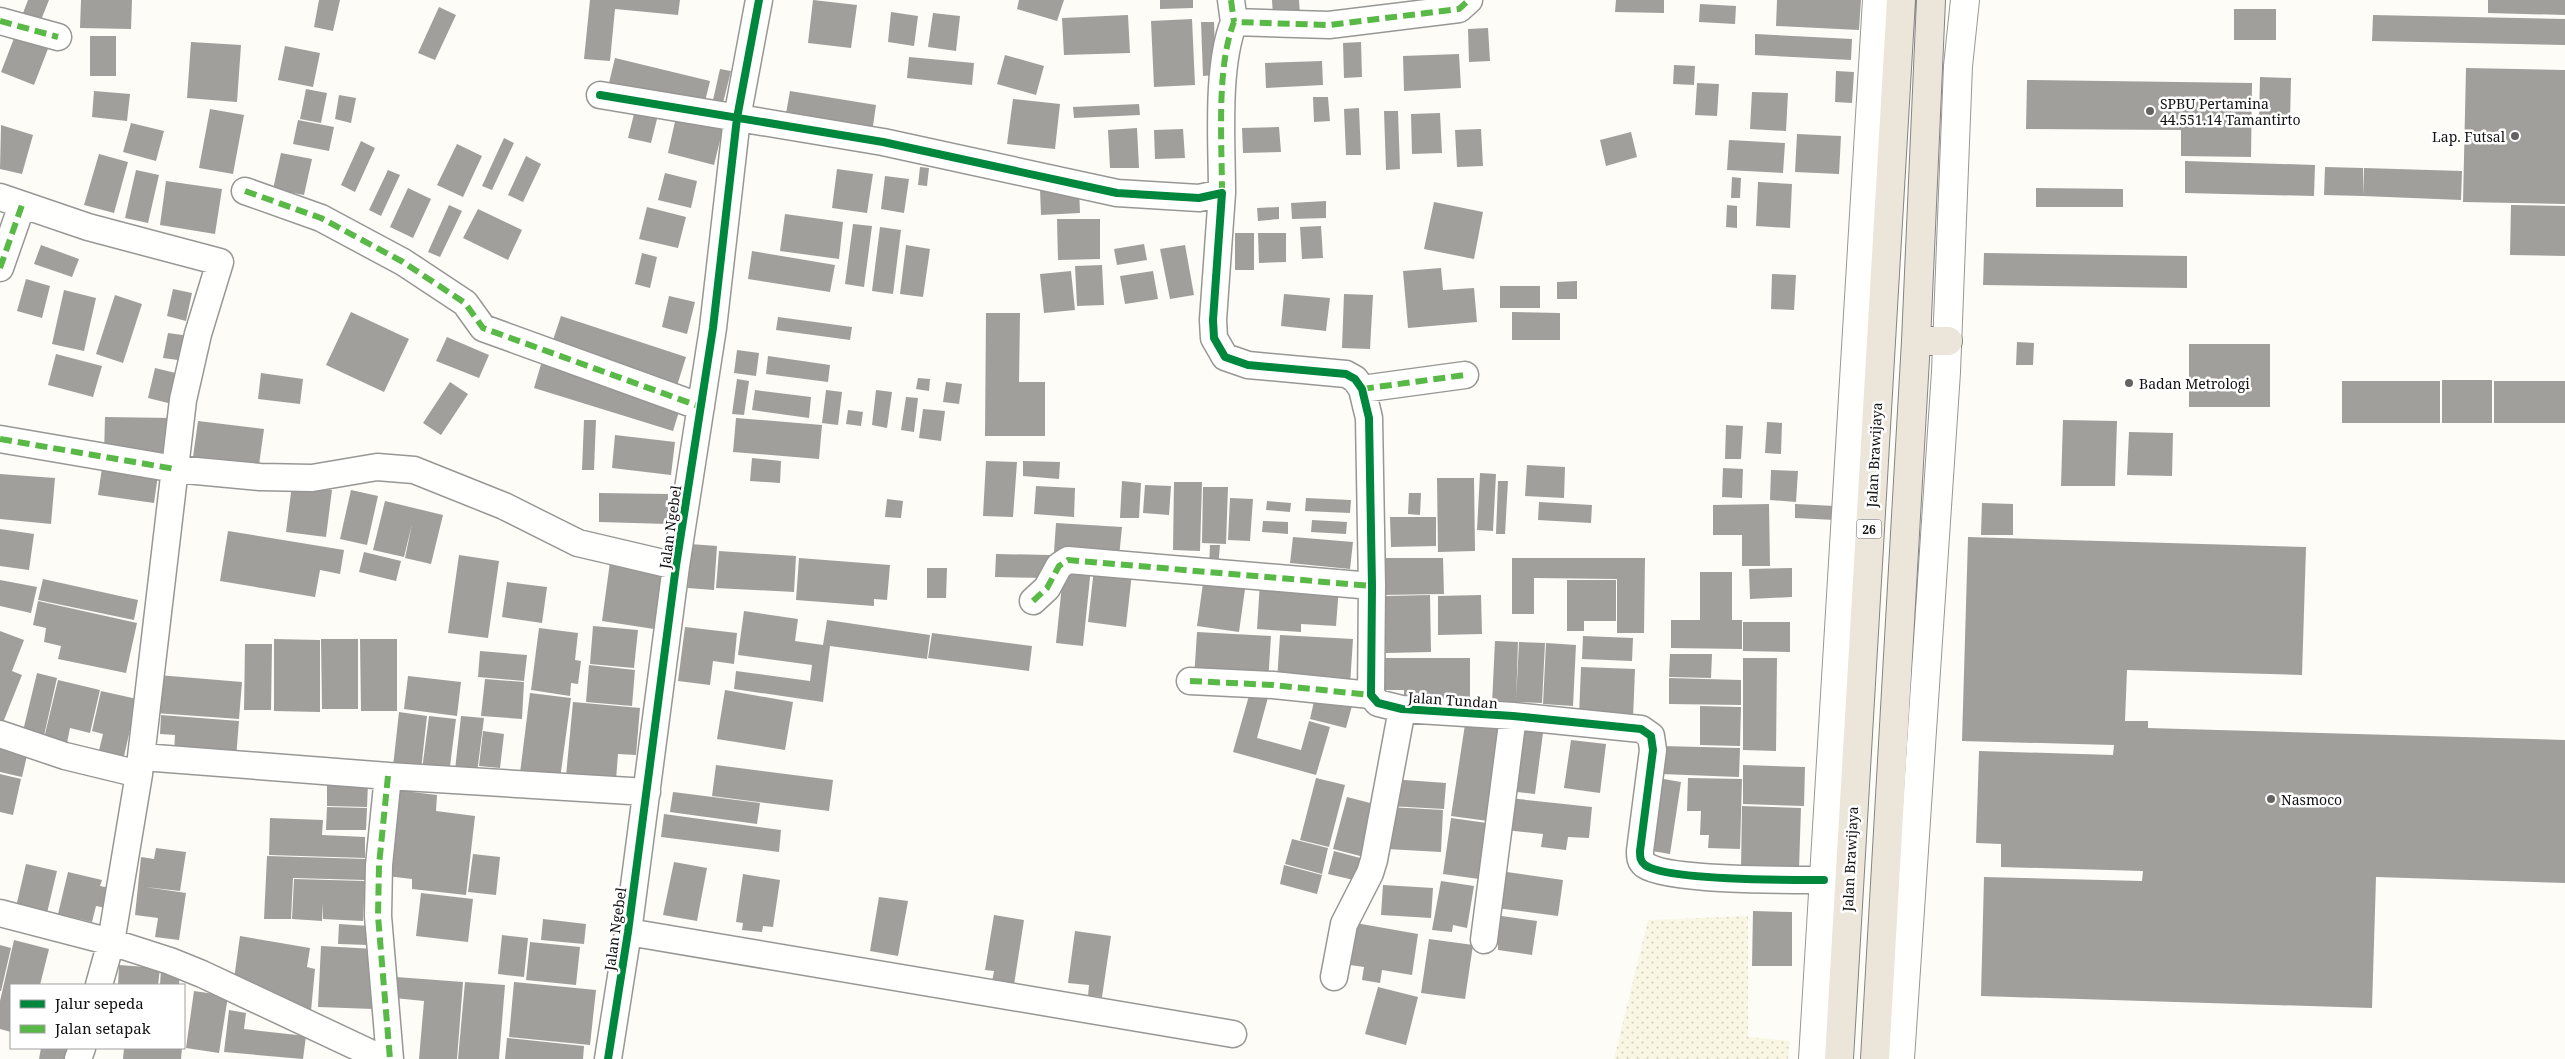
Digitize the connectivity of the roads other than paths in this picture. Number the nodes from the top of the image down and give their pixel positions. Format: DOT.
graph roads {
  1 [pos="759,0"];
  2 [pos="1469,0"];
  3 [pos="1877,0"];
  4 [pos="1900,0"];
  5 [pos="1931,0"];
  6 [pos="1964,0"];
  7 [pos="1232,11"];
  8 [pos="0,21"];
  9 [pos="58,37"];
  10 [pos="600,95"];
  11 [pos="738,118"];
  12 [pos="245,191"];
  13 [pos="1222,193"];
  14 [pos="11,201"];
  15 [pos="0,268"];
  16 [pos="1916,341"];
  17 [pos="1948,341"];
  18 [pos="1465,375"];
  19 [pos="1362,389"];
  20 [pos="701,407"];
  21 [pos="0,439"];
  22 [pos="175,469"];
  23 [pos="676,566"];
  24 [pos="1372,586"];
  25 [pos="1033,602"];
  26 [pos="1190,681"];
  27 [pos="1371,695"];
  28 [pos="1402,709"];
  29 [pos="1513,716"];
  30 [pos="0,734"];
  31 [pos="140,765"];
  32 [pos="388,776"];
  33 [pos="647,792"];
  34 [pos="1824,880"];
  35 [pos="0,913"];
  36 [pos="628,932"];
  37 [pos="1484,940"];
  38 [pos="111,942"];
  39 [pos="1334,978"];
  40 [pos="99,984"];
  41 [pos="1233,1034"];
  42 [pos="383,1059"];
  43 [pos="390,1059"];
  44 [pos="608,1059"];
  45 [pos="1813,1059"];
  46 [pos="1839,1059"];
  47 [pos="1875,1059"];
  48 [pos="1900,1059"];
  1 -- 11 [label="street, Jalan Ngebel"];
  2 -- 7 [label="street"];
  3 -- 34 [label="street"];
  4 -- 46 [label="highway, Jalan Brawijaya / 26"];
  5 -- 16 [label="highway"];
  6 -- 17 [label="street"];
  7 -- 13 [label="street"];
  8 -- 9 [label="street"];
  10 -- 11 [label="street"];
  11 -- 13 [label="street"];
  11 -- 20 [label="street, Jalan Ngebel"];
  12 -- 20 [label="street"];
  13 -- 19 [label="street"];
  14 -- 15 [label="street"];
  14 -- 22 [label="street"];
  16 -- 17 [label="highway"];
  16 -- 47 [label="highway"];
  17 -- 48 [label="street"];
  18 -- 19 [label="street"];
  19 -- 24 [label="street"];
  20 -- 23 [label="street, Jalan Ngebel"];
  21 -- 22 [label="street"];
  22 -- 23 [label="street"];
  22 -- 31 [label="street"];
  23 -- 33 [label="street, Jalan Ngebel"];
  24 -- 25 [label="street"];
  24 -- 27 [label="street"];
  26 -- 27 [label="street"];
  27 -- 28 [label="street, Jalan Tundan"];
  28 -- 29 [label="street, Jalan Tundan"];
  28 -- 39 [label="street"];
  29 -- 34 [label="street, Jalan Tundan"];
  29 -- 37 [label="street"];
  30 -- 31 [label="street"];
  31 -- 32 [label="street"];
  31 -- 38 [label="street"];
  32 -- 33 [label="street"];
  32 -- 43 [label="street"];
  33 -- 36 [label="street, Jalan Ngebel"];
  34 -- 45 [label="street"];
  35 -- 38 [label="street"];
  36 -- 41 [label="street"];
  36 -- 44 [label="street, Jalan Ngebel"];
  38 -- 40 [label="street"];
  38 -- 42 [label="street"];
}
